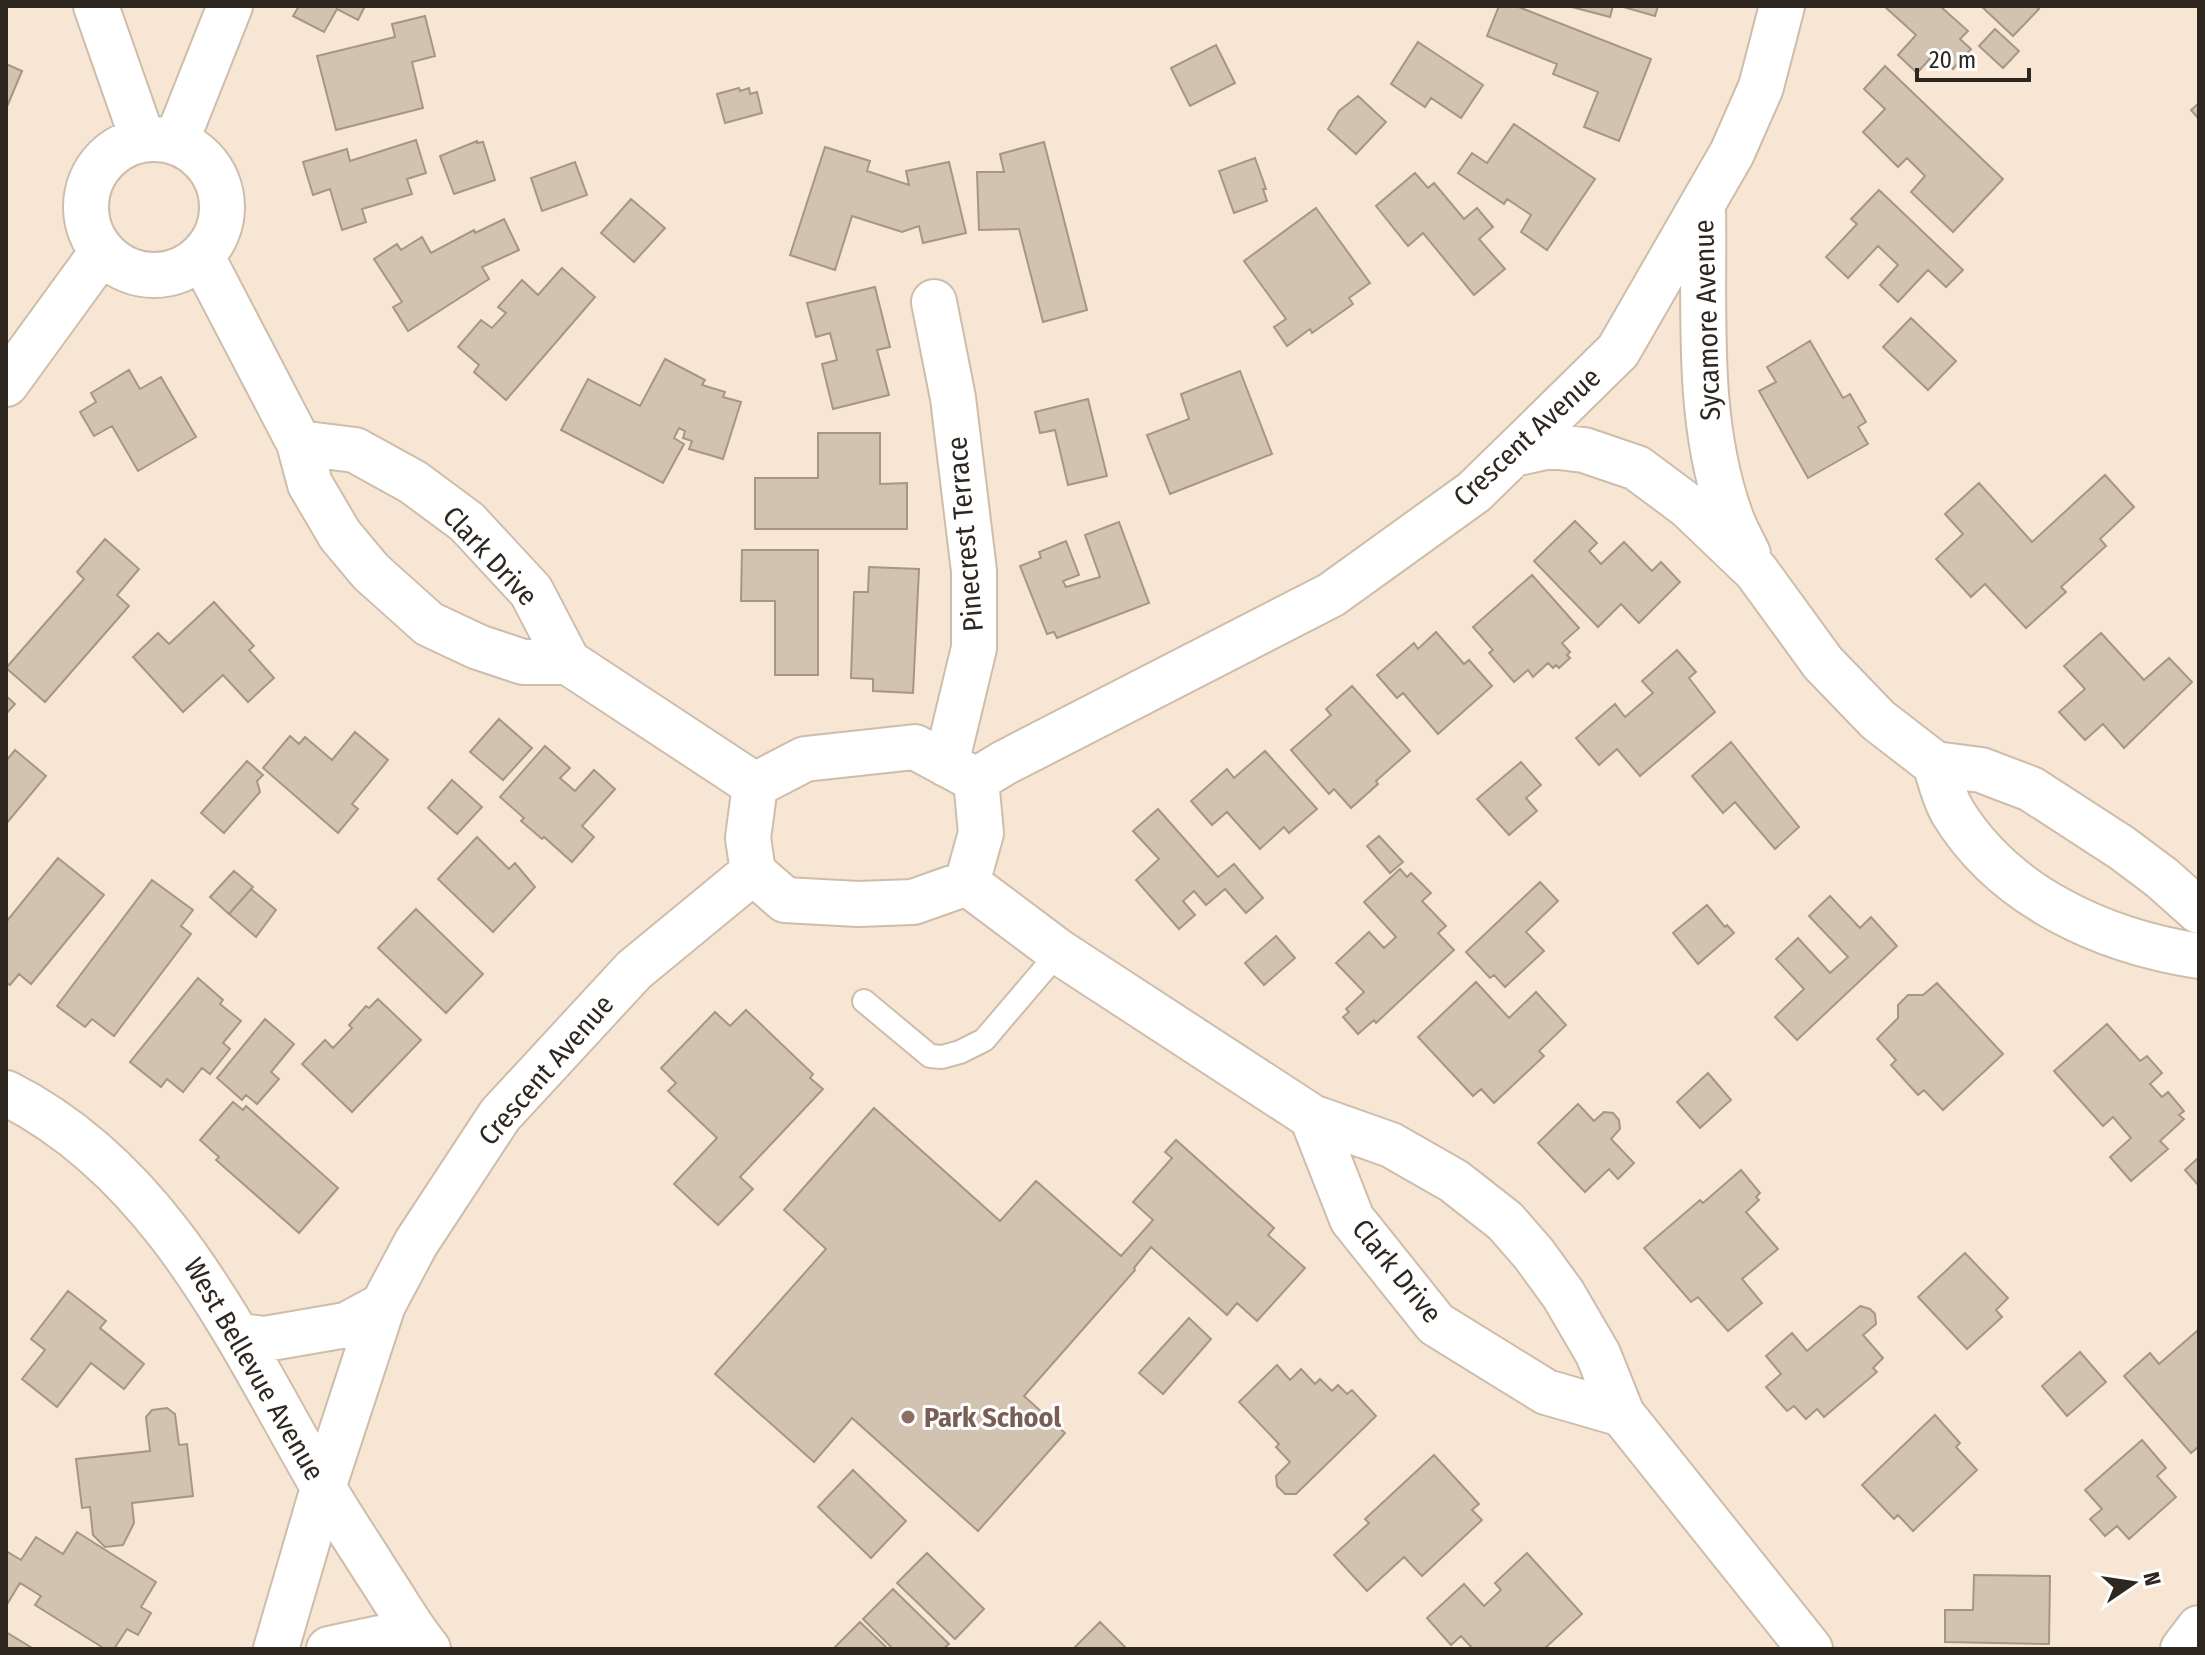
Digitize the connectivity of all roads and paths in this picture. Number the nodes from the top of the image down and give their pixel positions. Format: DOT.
graph roads {
  1 [pos="96,6"];
  2 [pos="230,6"];
  3 [pos="1782,6"];
  4 [pos="160,141"];
  5 [pos="1703,204"];
  6 [pos="102,252"];
  7 [pos="202,257"];
  8 [pos="934,302"];
  9 [pos="6,384"];
  10 [pos="299,443"];
  11 [pos="1513,454"];
  12 [pos="1756,571"];
  13 [pos="568,662"];
  14 [pos="1935,764"];
  15 [pos="961,772"];
  16 [pos="755,785"];
  17 [pos="753,872"];
  18 [pos="967,883"];
  19 [pos="2199,911"];
  20 [pos="1059,952"];
  21 [pos="2199,956"];
  22 [pos="864,1001"];
  23 [pos="6,1093"];
  24 [pos="1312,1117"];
  25 [pos="383,1305"];
  26 [pos="239,1336"];
  27 [pos="1622,1414"];
  28 [pos="323,1488"];
  29 [pos="2199,1628"];
  30 [pos="424,1645"];
  31 [pos="276,1649"];
  32 [pos="329,1649"];
  33 [pos="1810,1649"];
  34 [pos="2183,1649"];
  1 -- 4 [label="street"];
  2 -- 4 [label="street"];
  3 -- 5 [label="street, Crescent Avenue"];
  4 -- 6 [label="street"];
  4 -- 7 [label="street"];
  5 -- 11 [label="street, Crescent Avenue"];
  5 -- 12 [label="street, Sycamore Avenue"];
  6 -- 7 [label="street"];
  6 -- 9 [label="street"];
  7 -- 10 [label="street"];
  8 -- 15 [label="street, Pinecrest Terrace"];
  10 -- 13 [label="street, Clark Drive"];
  10 -- 13 [label="street"];
  11 -- 12 [label="street, Sycamore Avenue"];
  11 -- 15 [label="street, Crescent Avenue"];
  12 -- 14 [label="street, Sycamore Avenue"];
  13 -- 16 [label="street, Clark Drive"];
  14 -- 19 [label="street"];
  14 -- 21 [label="street"];
  15 -- 16 [label="street"];
  15 -- 18 [label="street"];
  16 -- 17 [label="street"];
  17 -- 18 [label="street"];
  17 -- 25 [label="street, Crescent Avenue"];
  18 -- 20 [label="street"];
  20 -- 22 [label="lane"];
  20 -- 24 [label="street"];
  23 -- 26 [label="street, West Bellevue Avenue"];
  24 -- 27 [label="street"];
  24 -- 27 [label="street, Clark Drive"];
  25 -- 26 [label="street"];
  25 -- 28 [label="street, Crescent Avenue"];
  26 -- 28 [label="street, West Bellevue Avenue"];
  27 -- 33 [label="street"];
  28 -- 30 [label="street, West Bellevue Avenue"];
  28 -- 31 [label="street, Crescent Avenue"];
  29 -- 34 [label="street"];
  30 -- 32 [label="street"];
}
